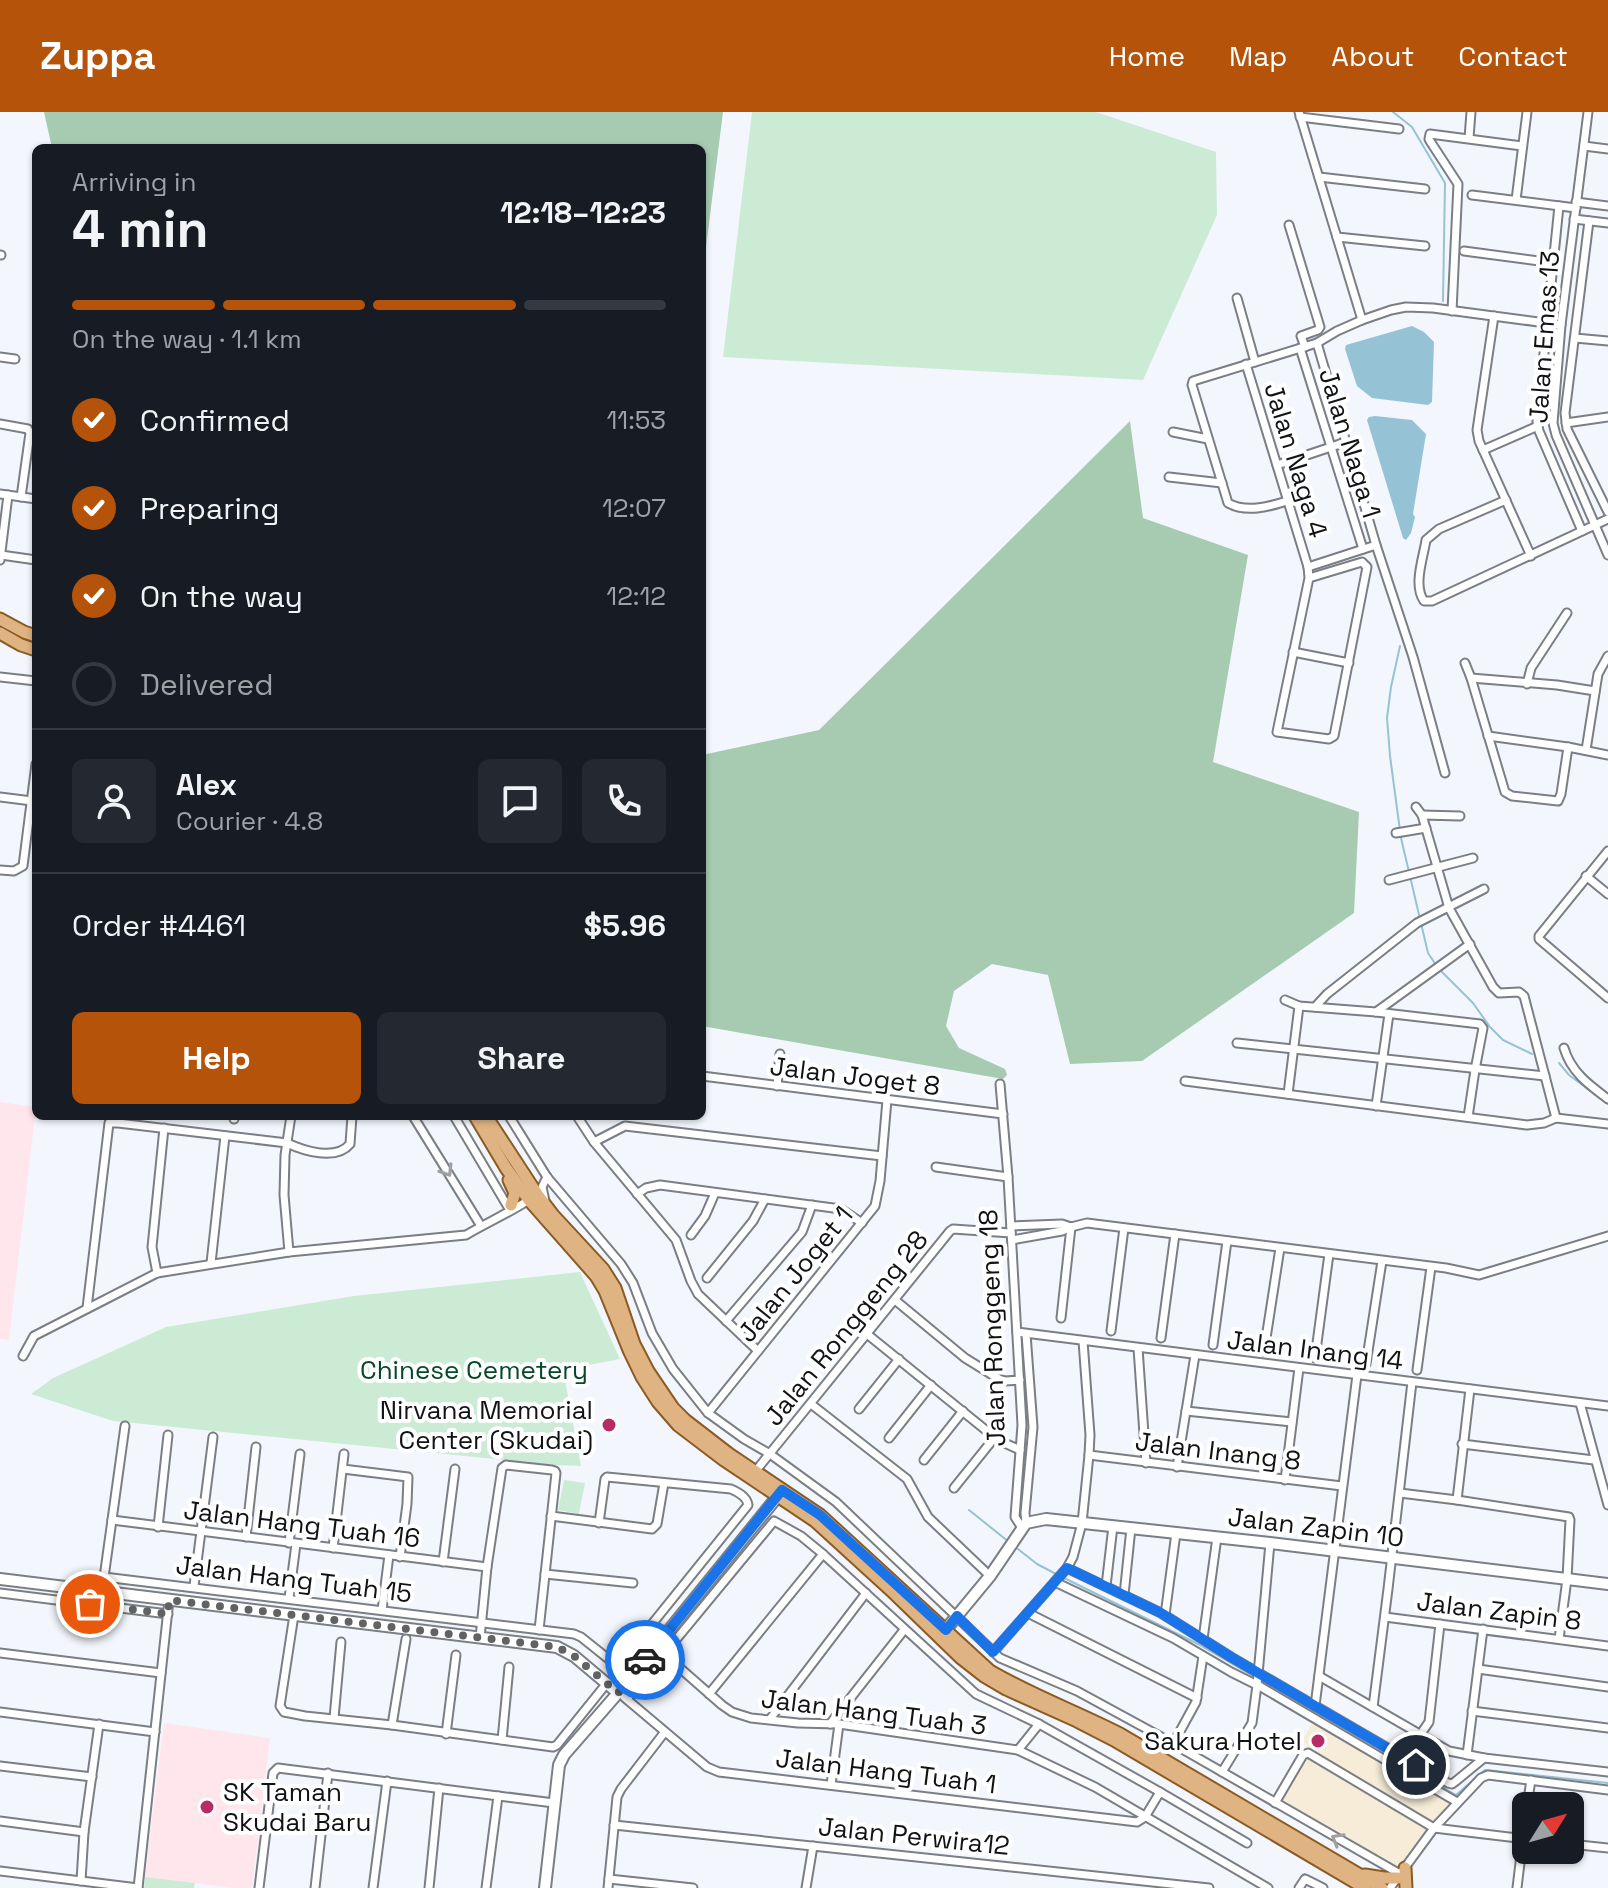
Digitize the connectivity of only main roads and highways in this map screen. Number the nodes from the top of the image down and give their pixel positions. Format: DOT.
graph roads {
  1 [pos="0,619"];
  2 [pos="0,633"];
  3 [pos="32,635"];
  4 [pos="32,649"];
  5 [pos="477,1120"];
  6 [pos="488,1120"];
  7 [pos="494,1148"];
  8 [pos="531,1195"];
  9 [pos="551,1220"];
  10 [pos="1398,1877"];
  11 [pos="1359,1883"];
  12 [pos="1382,1888"];
  13 [pos="1406,1888"];
  1 -- 3 [label="main road"];
  2 -- 4 [label="main road"];
  5 -- 7 [label="main road"];
  6 -- 8 [label="main road"];
  7 -- 8 [label="main road"];
  7 -- 9 [label="main road"];
  8 -- 9 [label="main road"];
  9 -- 11 [label="main road"];
  10 -- 11 [label="main road"];
  10 -- 13 [label="main road"];
  11 -- 12 [label="main road"];
}
